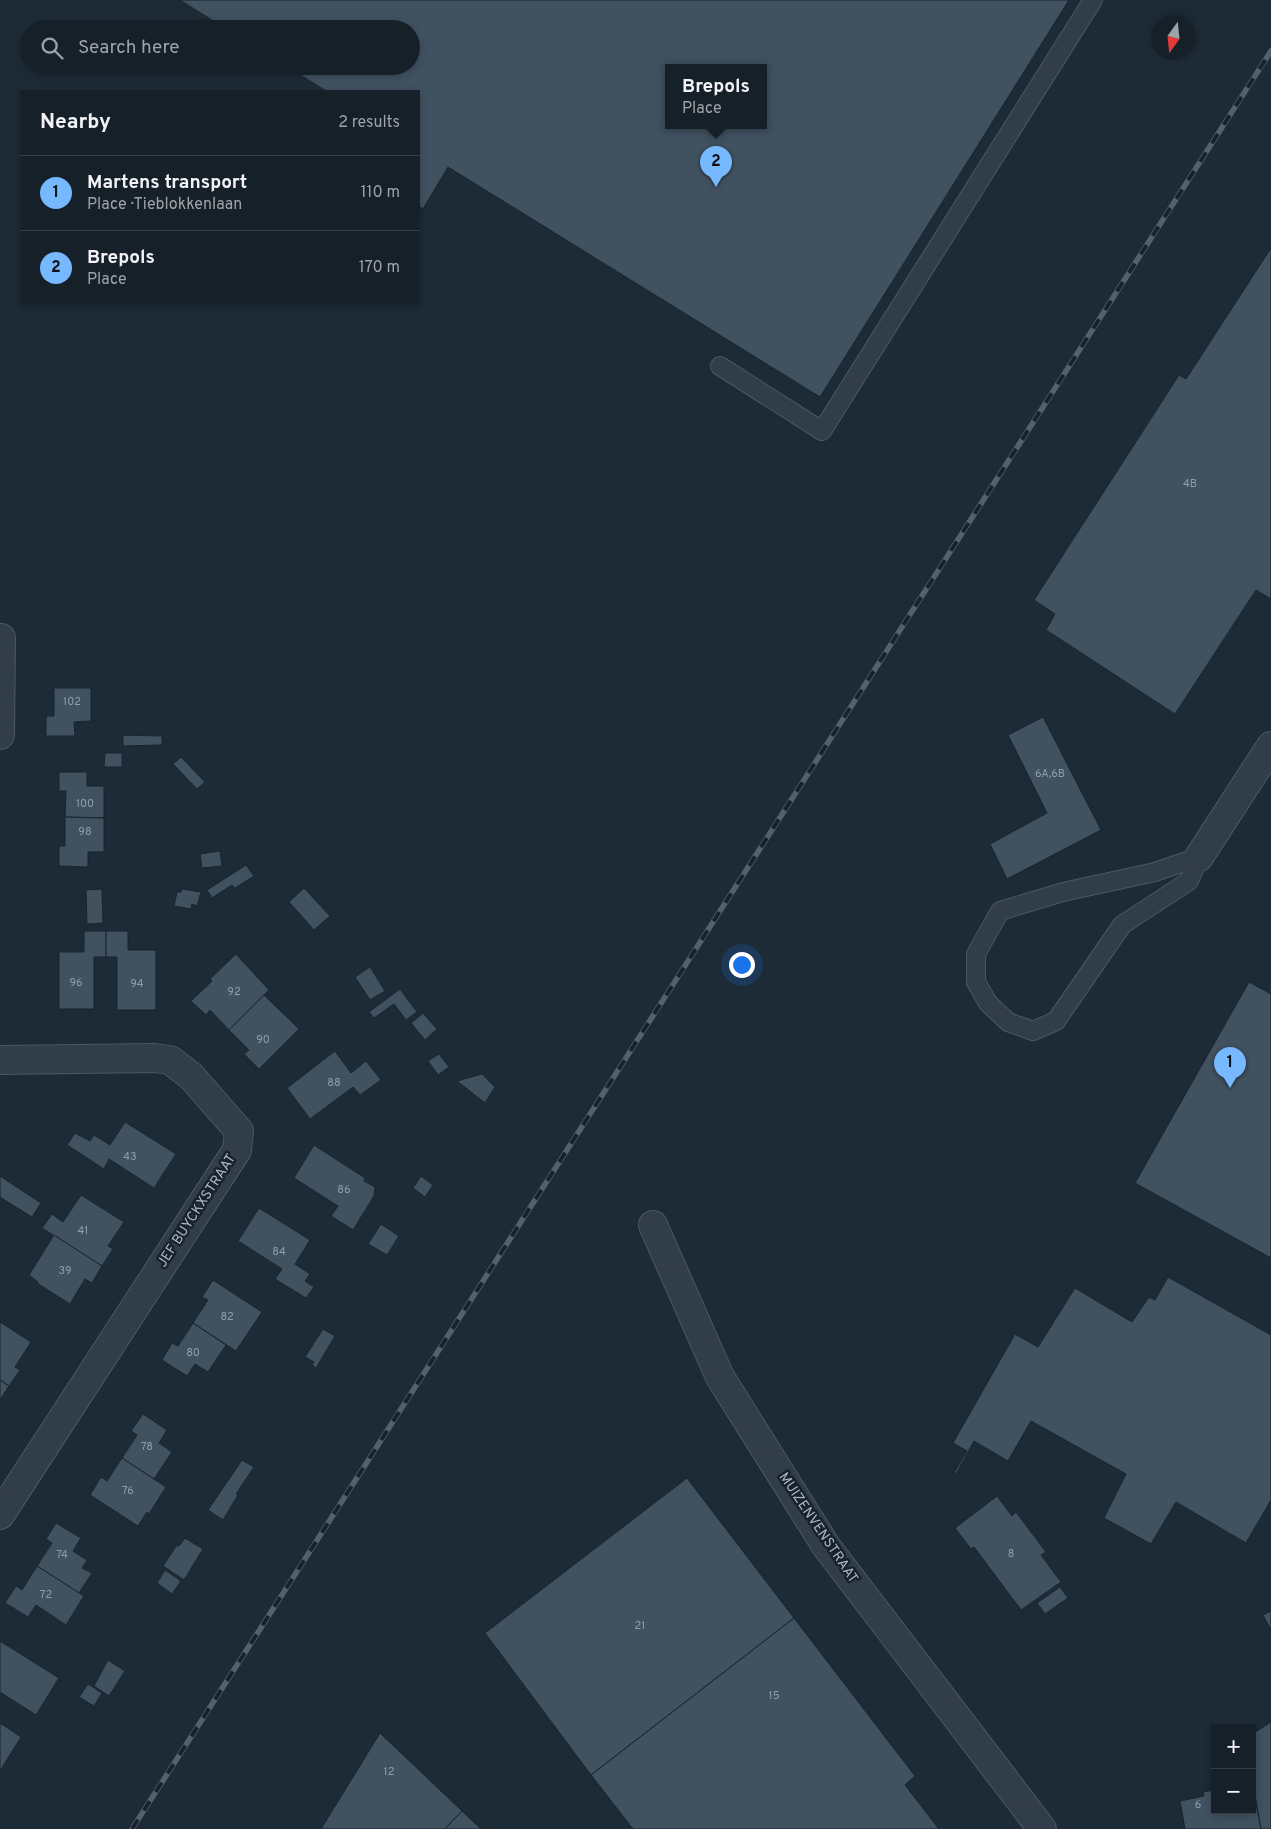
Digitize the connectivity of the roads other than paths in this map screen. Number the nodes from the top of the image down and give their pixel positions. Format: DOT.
graph roads {
  1 [pos="1093,0"];
  2 [pos="720,366"];
  3 [pos="1,638"];
  4 [pos="0,735"];
  5 [pos="1271,746"];
  6 [pos="1199,857"];
  7 [pos="0,1060"];
  8 [pos="653,1225"];
  9 [pos="0,1515"];
  10 [pos="1042,1829"];
  1 -- 2 [label="lane"];
  3 -- 4 [label="street"];
  5 -- 6 [label="street"];
  6 -- 6 [label="lane"];
  7 -- 9 [label="street, JEF BUYCKXSTRAAT"];
  8 -- 10 [label="street, MUIZENVENSTRAAT"];
}
